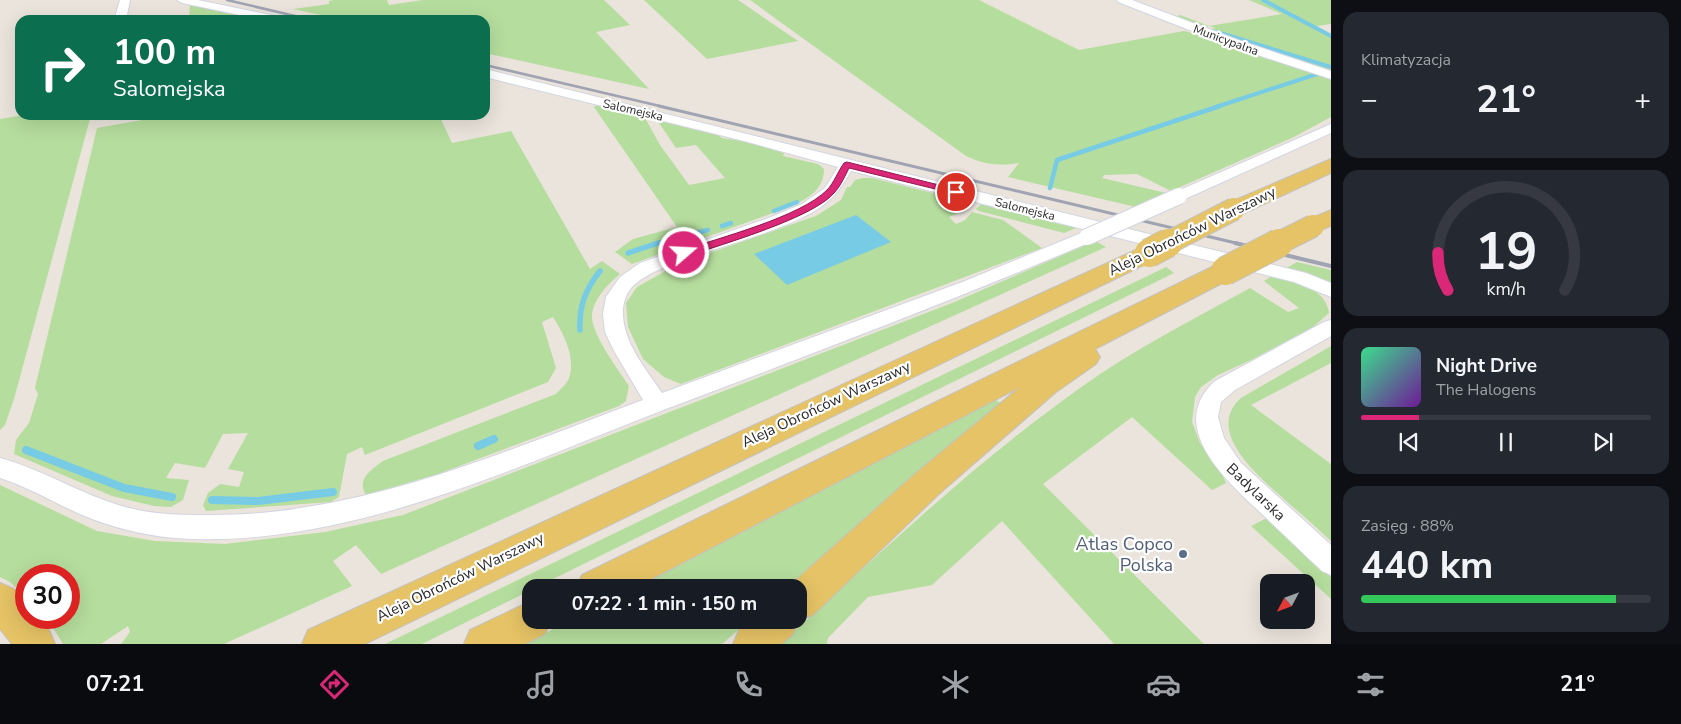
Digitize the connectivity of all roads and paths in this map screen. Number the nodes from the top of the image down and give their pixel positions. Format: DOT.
graph roads {
  1 [pos="125,0"];
  2 [pos="182,0"];
  3 [pos="1122,0"];
  4 [pos="121,15"];
  5 [pos="256,15"];
  6 [pos="490,74"];
  7 [pos="1331,75"];
  8 [pos="1331,128"];
  9 [pos="847,165"];
  10 [pos="1331,165"];
  11 [pos="1322,222"];
  12 [pos="1331,291"];
  13 [pos="1176,296"];
  14 [pos="1331,326"];
  15 [pos="656,402"];
  16 [pos="0,468"];
  17 [pos="1331,562"];
  18 [pos="613,579"];
  19 [pos="807,595"];
  20 [pos="0,602"];
  21 [pos="522,625"];
  22 [pos="769,629"];
  23 [pos="35,644"];
  24 [pos="322,644"];
  25 [pos="484,644"];
  26 [pos="753,644"];
  1 -- 4 [label="street"];
  2 -- 5 [label="street"];
  3 -- 7 [label="street, Municypalna"];
  6 -- 9 [label="street, Salomejska"];
  8 -- 15 [label="street, bridge"];
  9 -- 12 [label="street, Salomejska"];
  9 -- 15 [label="street"];
  10 -- 24 [label="main road, Aleja Obrońców Warszawy, bridge"];
  11 -- 13 [label="main road, bridge"];
  13 -- 18 [label="main road"];
  13 -- 19 [label="main road"];
  14 -- 17 [label="street, Badylarska"];
  15 -- 16 [label="street"];
  20 -- 23 [label="main road"];
  21 -- 25 [label="main road"];
  22 -- 26 [label="main road"];
}
